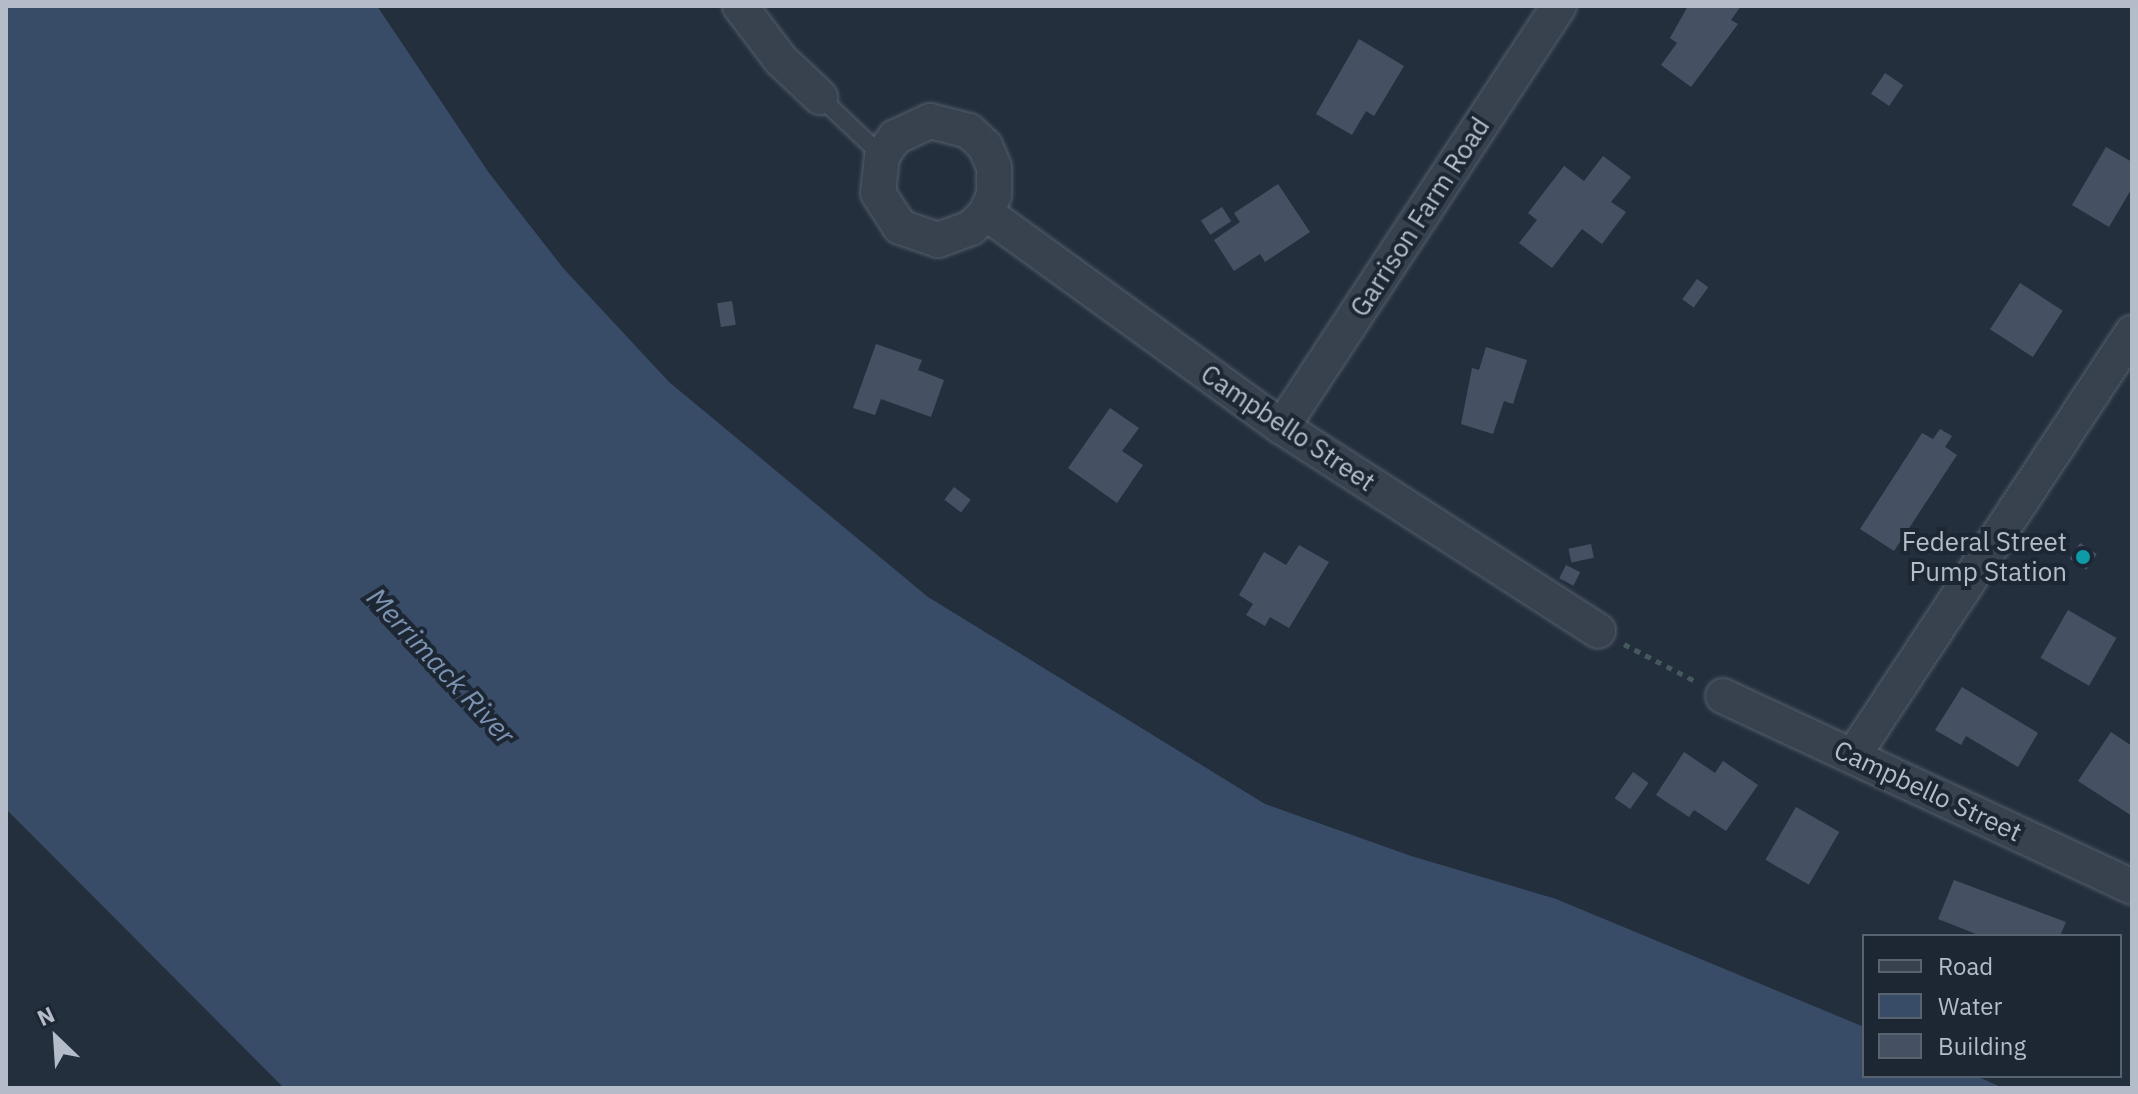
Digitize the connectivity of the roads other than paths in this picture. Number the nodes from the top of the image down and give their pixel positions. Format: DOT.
graph roads {
  1 [pos="740,6"];
  2 [pos="1559,6"];
  3 [pos="820,97"];
  4 [pos="882,156"];
  5 [pos="986,213"];
  6 [pos="2132,333"];
  7 [pos="1282,427"];
  8 [pos="1598,631"];
  9 [pos="1723,696"];
  10 [pos="1853,756"];
  11 [pos="2132,887"];
  1 -- 3 [label="street"];
  2 -- 7 [label="street, Garrison Farm Road"];
  3 -- 4 [label="lane"];
  4 -- 5 [label="street"];
  4 -- 5 [label="street"];
  5 -- 7 [label="street, Campbello Street"];
  6 -- 10 [label="street"];
  7 -- 8 [label="street, Campbello Street"];
  9 -- 10 [label="street, Campbello Street"];
  10 -- 11 [label="street, Campbello Street"];
}
